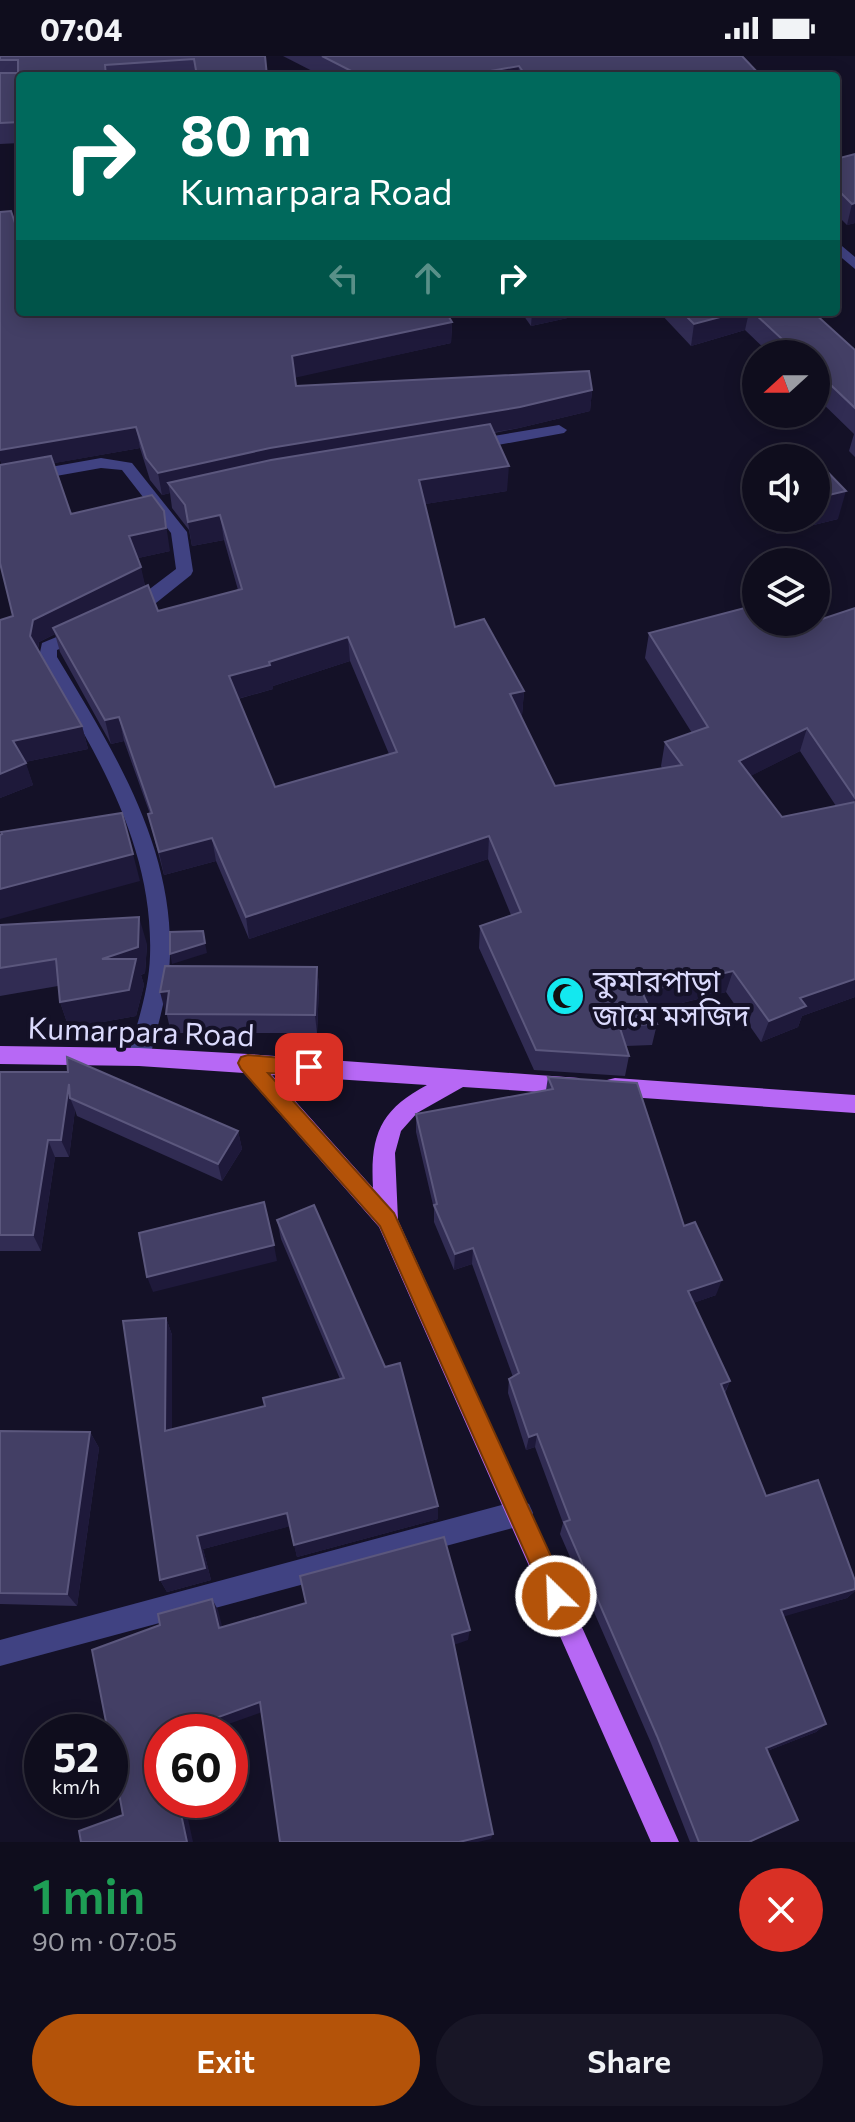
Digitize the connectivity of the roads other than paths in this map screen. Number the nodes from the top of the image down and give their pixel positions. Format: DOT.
graph roads {
  1 [pos="840,249"];
  2 [pos="855,265"];
  3 [pos="559,430"];
  4 [pos="456,447"];
  5 [pos="0,481"];
  6 [pos="0,1055"];
  7 [pos="139,1057"];
  8 [pos="248,1063"];
  9 [pos="462,1077"];
  10 [pos="855,1104"];
  11 [pos="387,1220"];
  12 [pos="520,1513"];
  13 [pos="0,1653"];
  14 [pos="665,1842"];
  1 -- 2 [label="street"];
  3 -- 4 [label="street"];
  5 -- 7 [label="street"];
  6 -- 7 [label="main road, Kumarpara Road"];
  7 -- 8 [label="main road, Kumarpara Road"];
  8 -- 9 [label="main road, Kumarpara Road"];
  8 -- 11 [label="main road"];
  9 -- 10 [label="main road, Kumarpara Road"];
  9 -- 11 [label="main road"];
  11 -- 12 [label="main road"];
  12 -- 13 [label="street"];
  12 -- 14 [label="main road"];
}
